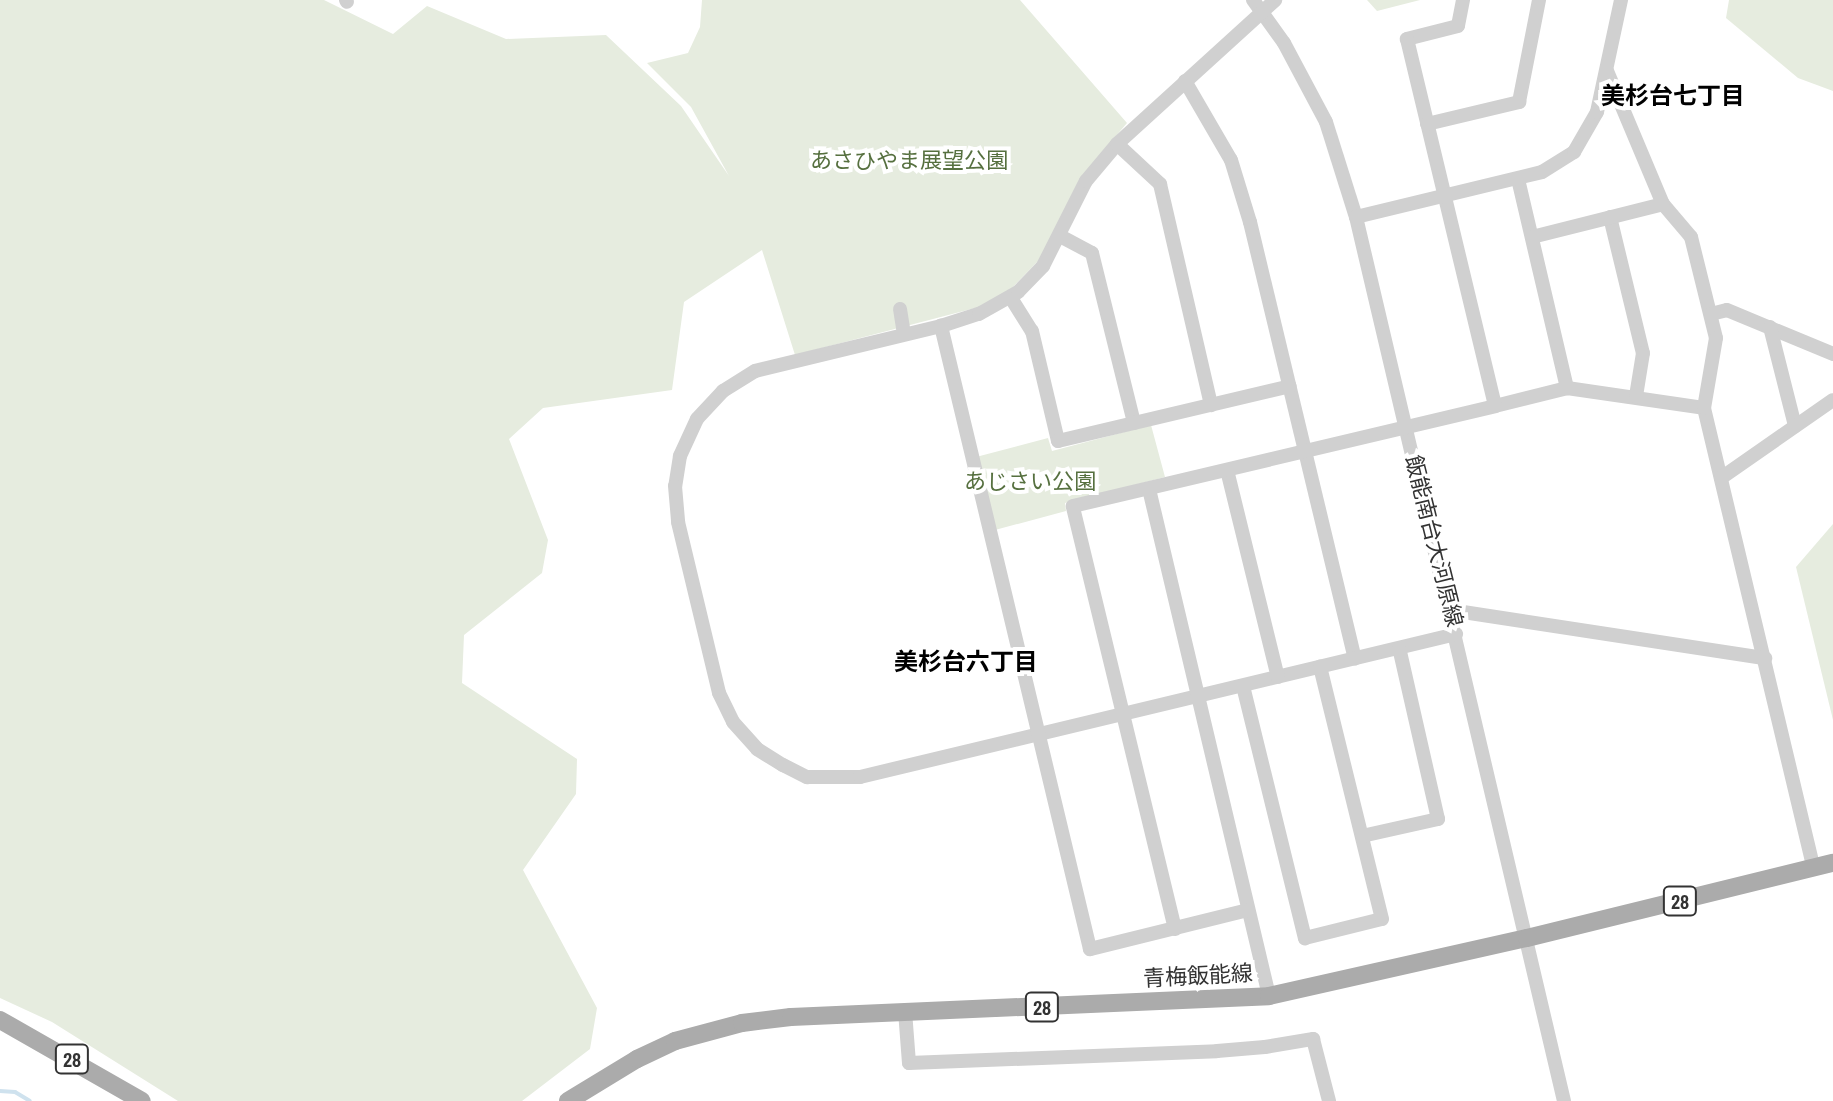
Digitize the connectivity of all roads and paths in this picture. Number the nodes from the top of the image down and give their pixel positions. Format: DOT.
graph roads {
  1 [pos="1275,0"];
  2 [pos="1463,0"];
  3 [pos="1539,0"];
  4 [pos="1621,0"];
  5 [pos="1258,6"];
  6 [pos="1607,71"];
  7 [pos="1185,81"];
  8 [pos="1427,124"];
  9 [pos="1117,144"];
  10 [pos="1518,179"];
  11 [pos="1444,197"];
  12 [pos="1663,204"];
  13 [pos="1356,217"];
  14 [pos="1610,217"];
  15 [pos="1060,236"];
  16 [pos="1532,237"];
  17 [pos="1011,298"];
  18 [pos="900,309"];
  19 [pos="1711,314"];
  20 [pos="941,326"];
  21 [pos="1770,327"];
  22 [pos="904,333"];
  23 [pos="1833,354"];
  24 [pos="1290,386"];
  25 [pos="1567,388"];
  26 [pos="1636,396"];
  27 [pos="1833,400"];
  28 [pos="1211,405"];
  29 [pos="1495,406"];
  30 [pos="1704,408"];
  31 [pos="1134,423"];
  32 [pos="1795,426"];
  33 [pos="1406,428"];
  34 [pos="1307,452"];
  35 [pos="1227,470"];
  36 [pos="1721,478"];
  37 [pos="1149,489"];
  38 [pos="1450,610"];
  39 [pos="1456,634"];
  40 [pos="1399,648"];
  41 [pos="1765,658"];
  42 [pos="1355,659"];
  43 [pos="1320,667"];
  44 [pos="1278,677"];
  45 [pos="1243,686"];
  46 [pos="1198,697"];
  47 [pos="1123,715"];
  48 [pos="1038,736"];
  49 [pos="1362,836"];
  50 [pos="1833,863"];
  51 [pos="1814,868"];
  52 [pos="1248,910"];
  53 [pos="1175,929"];
  54 [pos="1527,938"];
  55 [pos="1269,996"];
  56 [pos="905,1011"];
  57 [pos="0,1020"];
  58 [pos="142,1101"];
  59 [pos="568,1101"];
  60 [pos="1329,1101"];
  61 [pos="1564,1101"];
  1 -- 5 [label="street"];
  2 -- 8 [label="street"];
  3 -- 8 [label="street"];
  4 -- 6 [label="street"];
  5 -- 7 [label="street"];
  5 -- 13 [label="street, 飯能南台大河原線"];
  6 -- 10 [label="street"];
  6 -- 12 [label="street"];
  7 -- 9 [label="street"];
  7 -- 24 [label="street"];
  8 -- 11 [label="street"];
  9 -- 15 [label="street"];
  9 -- 28 [label="street"];
  10 -- 11 [label="street"];
  10 -- 16 [label="street"];
  11 -- 13 [label="street"];
  11 -- 29 [label="street"];
  12 -- 14 [label="street"];
  12 -- 19 [label="street"];
  13 -- 33 [label="street, 飯能南台大河原線"];
  14 -- 16 [label="street"];
  14 -- 26 [label="street"];
  15 -- 17 [label="street"];
  15 -- 31 [label="street"];
  16 -- 25 [label="street"];
  17 -- 20 [label="street"];
  17 -- 31 [label="street"];
  18 -- 22 [label="street"];
  19 -- 21 [label="street"];
  19 -- 30 [label="street"];
  20 -- 22 [label="street"];
  20 -- 48 [label="street"];
  21 -- 23 [label="street"];
  21 -- 32 [label="street"];
  22 -- 48 [label="street"];
  24 -- 28 [label="street"];
  24 -- 34 [label="street"];
  25 -- 26 [label="street"];
  25 -- 29 [label="street"];
  26 -- 30 [label="street"];
  27 -- 32 [label="street"];
  28 -- 31 [label="street"];
  29 -- 33 [label="street"];
  30 -- 36 [label="street"];
  32 -- 36 [label="street"];
  33 -- 34 [label="street"];
  33 -- 38 [label="street, 飯能南台大河原線"];
  34 -- 35 [label="street"];
  34 -- 42 [label="street"];
  35 -- 37 [label="street"];
  35 -- 44 [label="street"];
  36 -- 41 [label="street"];
  37 -- 46 [label="street"];
  37 -- 47 [label="street"];
  38 -- 39 [label="street, 飯能南台大河原線"];
  38 -- 41 [label="street"];
  39 -- 40 [label="street"];
  39 -- 54 [label="street, 飯能南台大河原線"];
  40 -- 42 [label="street"];
  40 -- 49 [label="street"];
  41 -- 51 [label="street"];
  42 -- 43 [label="street"];
  43 -- 44 [label="street"];
  43 -- 49 [label="street"];
  44 -- 45 [label="street"];
  45 -- 46 [label="street"];
  45 -- 49 [label="street"];
  46 -- 47 [label="street"];
  46 -- 52 [label="street"];
  47 -- 48 [label="street"];
  47 -- 53 [label="street"];
  48 -- 53 [label="street"];
  50 -- 51 [label="main road, 青梅飯能線 / 28"];
  51 -- 54 [label="main road, 青梅飯能線 / 28"];
  52 -- 53 [label="street"];
  52 -- 55 [label="street"];
  54 -- 55 [label="main road, 青梅飯能線 / 28"];
  54 -- 61 [label="street, 飯能南台大河原線"];
  55 -- 56 [label="main road, 青梅飯能線 / 28"];
  56 -- 59 [label="main road, 青梅飯能線 / 28"];
  56 -- 60 [label="street"];
  57 -- 58 [label="main road, 28"];
}
